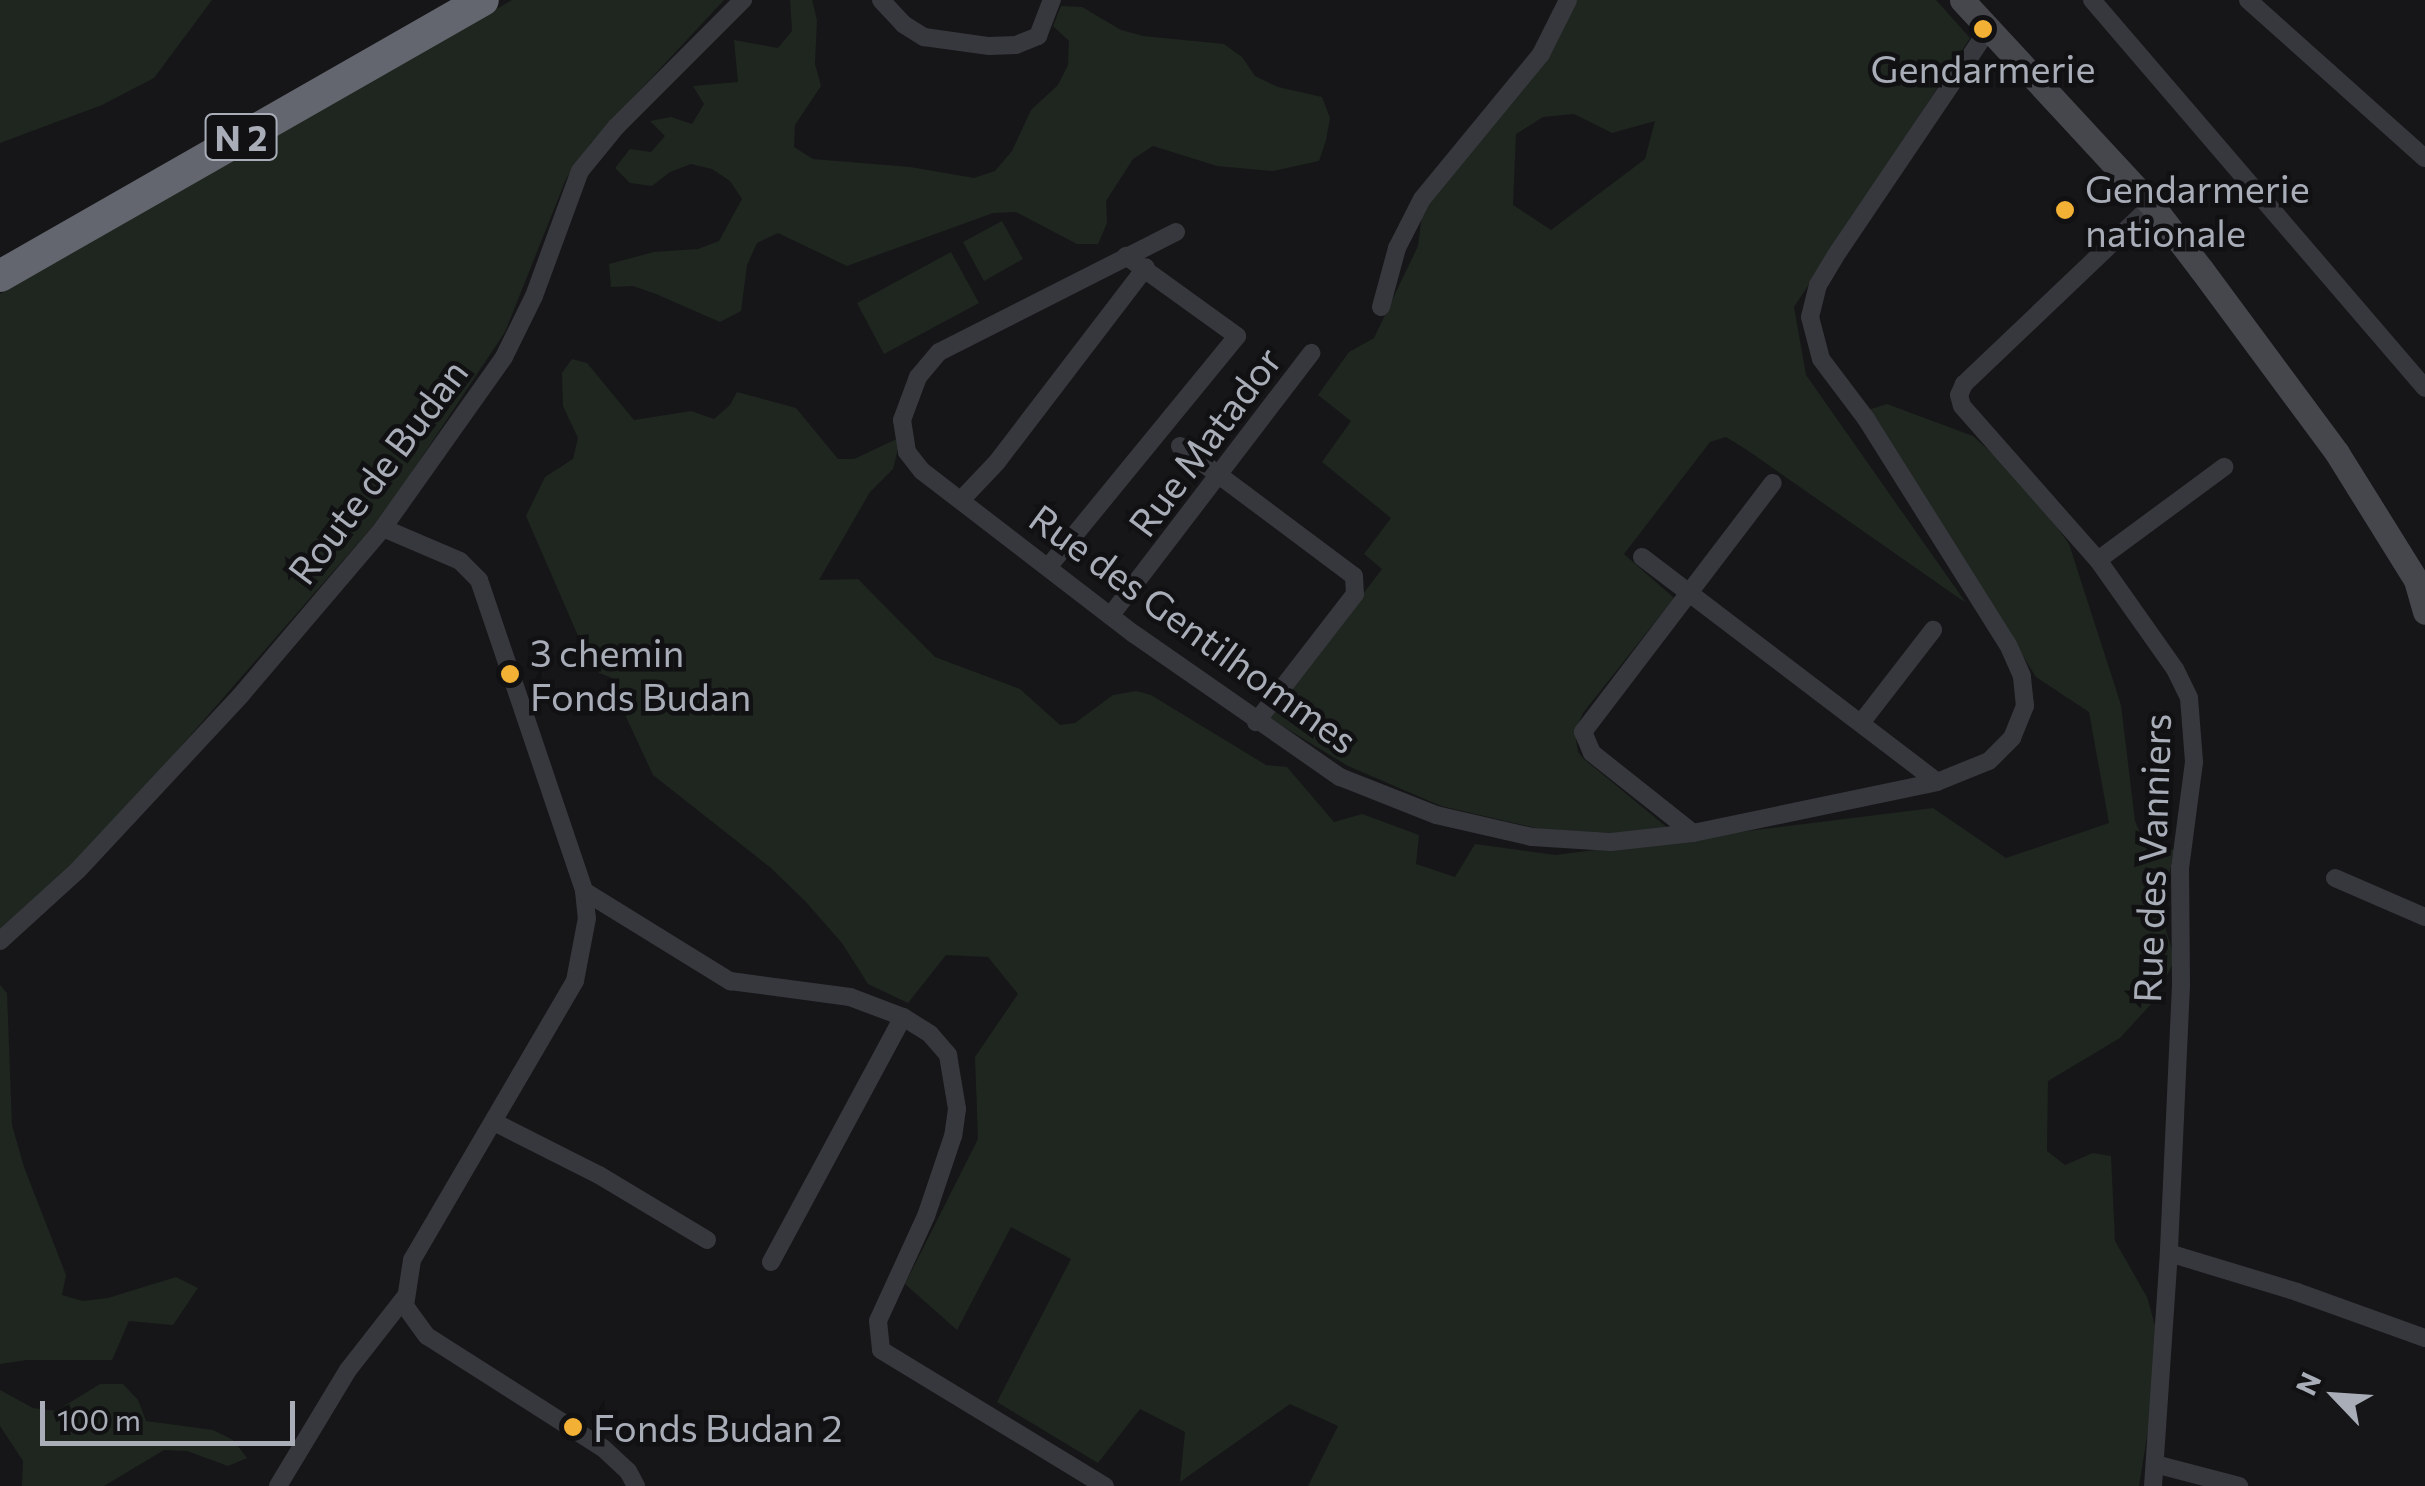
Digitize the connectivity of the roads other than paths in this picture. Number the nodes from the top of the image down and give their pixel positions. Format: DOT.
graph roads {
  1 [pos="446,0"];
  2 [pos="483,0"];
  3 [pos="742,0"];
  4 [pos="881,0"];
  5 [pos="1052,0"];
  6 [pos="1568,0"];
  7 [pos="1962,0"];
  8 [pos="2092,0"];
  9 [pos="2248,0"];
  10 [pos="1989,28"];
  11 [pos="2425,158"];
  12 [pos="2152,205"];
  13 [pos="1176,232"];
  14 [pos="1126,256"];
  15 [pos="0,260"];
  16 [pos="1146,267"];
  17 [pos="0,276"];
  18 [pos="1381,307"];
  19 [pos="1311,352"];
  20 [pos="2425,388"];
  21 [pos="1180,446"];
  22 [pos="2224,467"];
  23 [pos="1219,476"];
  24 [pos="1772,483"];
  25 [pos="962,499"];
  26 [pos="383,528"];
  27 [pos="1642,557"];
  28 [pos="2098,560"];
  29 [pos="1048,566"];
  30 [pos="2421,576"];
  31 [pos="1688,592"];
  32 [pos="2425,612"];
  33 [pos="1112,616"];
  34 [pos="1933,630"];
  35 [pos="1256,722"];
  36 [pos="1862,722"];
  37 [pos="1937,782"];
  38 [pos="1693,833"];
  39 [pos="2335,878"];
  40 [pos="584,892"];
  41 [pos="2425,917"];
  42 [pos="0,940"];
  43 [pos="902,1017"];
  44 [pos="494,1122"];
  45 [pos="707,1240"];
  46 [pos="2170,1253"];
  47 [pos="771,1262"];
  48 [pos="405,1297"];
  49 [pos="2425,1338"];
  50 [pos="2155,1464"];
  51 [pos="278,1486"];
  52 [pos="636,1486"];
  53 [pos="1104,1486"];
  54 [pos="2154,1486"];
  55 [pos="2239,1486"];
  1 -- 15 [label="highway, N 2"];
  2 -- 17 [label="highway, N 2"];
  3 -- 26 [label="street, Route de Budan"];
  4 -- 5 [label="street"];
  6 -- 18 [label="street"];
  7 -- 10 [label="street"];
  8 -- 20 [label="street"];
  9 -- 11 [label="street"];
  10 -- 12 [label="street"];
  10 -- 37 [label="street, Rue des Gentilhommes"];
  12 -- 28 [label="street, Rue des Vanniers"];
  12 -- 30 [label="street"];
  13 -- 14 [label="street, Rue des Gentilhommes"];
  14 -- 16 [label="street"];
  14 -- 25 [label="street, Rue des Gentilhommes"];
  16 -- 25 [label="street"];
  16 -- 29 [label="street"];
  19 -- 23 [label="street, Rue Matador"];
  21 -- 23 [label="street"];
  22 -- 28 [label="street"];
  23 -- 33 [label="street, Rue Matador"];
  23 -- 35 [label="street"];
  24 -- 31 [label="street"];
  25 -- 29 [label="street, Rue des Gentilhommes"];
  26 -- 40 [label="street"];
  26 -- 42 [label="street, Route de Budan"];
  27 -- 31 [label="street"];
  28 -- 46 [label="street, Rue des Vanniers"];
  29 -- 33 [label="street, Rue des Gentilhommes"];
  30 -- 32 [label="street"];
  31 -- 36 [label="street"];
  31 -- 38 [label="street"];
  33 -- 35 [label="street, Rue des Gentilhommes"];
  34 -- 36 [label="street"];
  35 -- 38 [label="street, Rue des Gentilhommes"];
  36 -- 37 [label="street"];
  37 -- 38 [label="street, Rue des Gentilhommes"];
  39 -- 41 [label="street"];
  40 -- 43 [label="street"];
  40 -- 44 [label="street"];
  43 -- 47 [label="street"];
  43 -- 53 [label="street"];
  44 -- 45 [label="street"];
  44 -- 48 [label="street"];
  46 -- 49 [label="street"];
  46 -- 50 [label="street, Rue des Vanniers"];
  48 -- 51 [label="street"];
  48 -- 52 [label="street"];
  50 -- 54 [label="street, Rue des Vanniers"];
  50 -- 55 [label="street"];
}
